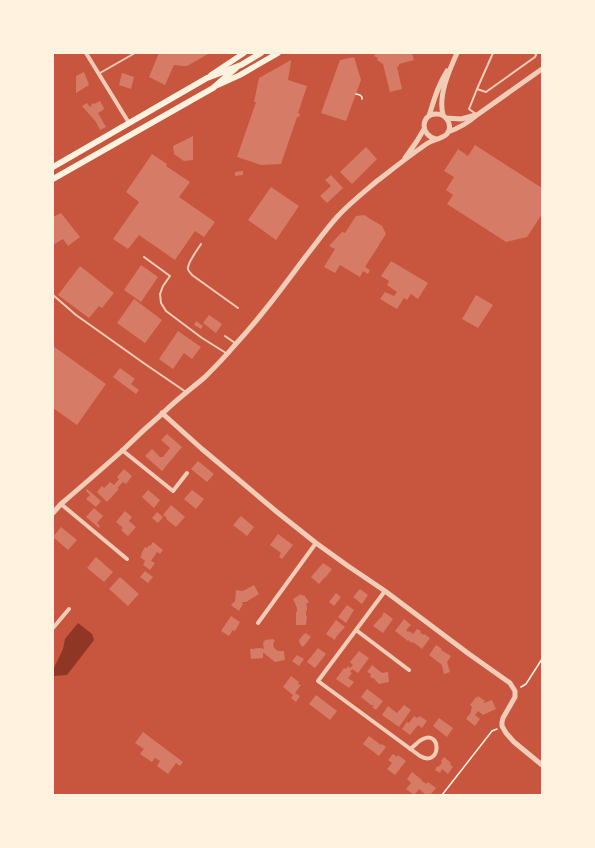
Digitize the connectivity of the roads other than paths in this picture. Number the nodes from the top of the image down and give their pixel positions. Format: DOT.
graph roads {
  1 [pos="86,53"];
  2 [pos="135,53"];
  3 [pos="243,53"];
  4 [pos="261,53"];
  5 [pos="278,53"];
  6 [pos="457,53"];
  7 [pos="493,53"];
  8 [pos="535,53"];
  9 [pos="241,65"];
  10 [pos="450,67"];
  11 [pos="542,69"];
  12 [pos="99,74"];
  13 [pos="207,78"];
  14 [pos="213,88"];
  15 [pos="477,89"];
  16 [pos="477,115"];
  17 [pos="429,116"];
  18 [pos="444,116"];
  19 [pos="129,123"];
  20 [pos="424,129"];
  21 [pos="448,132"];
  22 [pos="436,139"];
  23 [pos="404,159"];
  24 [pos="53,167"];
  25 [pos="53,179"];
  26 [pos="201,244"];
  27 [pos="144,257"];
  28 [pos="53,295"];
  29 [pos="238,308"];
  30 [pos="225,336"];
  31 [pos="236,344"];
  32 [pos="227,354"];
  33 [pos="187,392"];
  34 [pos="162,413"];
  35 [pos="122,450"];
  36 [pos="187,473"];
  37 [pos="61,504"];
  38 [pos="53,513"];
  39 [pos="316,543"];
  40 [pos="127,559"];
  41 [pos="385,591"];
  42 [pos="69,609"];
  43 [pos="258,623"];
  44 [pos="53,628"];
  45 [pos="356,630"];
  46 [pos="409,670"];
  47 [pos="410,749"];
  48 [pos="542,765"];
  1 -- 12 [label="street"];
  2 -- 12 [label="lane"];
  3 -- 13 [label="main road"];
  4 -- 9 [label="main road"];
  5 -- 14 [label="main road"];
  6 -- 10 [label="street"];
  7 -- 15 [label="lane"];
  8 -- 15 [label="lane"];
  9 -- 13 [label="main road"];
  9 -- 14 [label="main road"];
  10 -- 17 [label="street"];
  10 -- 18 [label="street"];
  11 -- 16 [label="street"];
  12 -- 19 [label="street"];
  13 -- 19 [label="main road"];
  14 -- 25 [label="main road"];
  15 -- 16 [label="lane"];
  16 -- 18 [label="street"];
  16 -- 21 [label="street"];
  17 -- 18 [label="street"];
  17 -- 20 [label="street"];
  18 -- 21 [label="street"];
  19 -- 24 [label="main road"];
  20 -- 22 [label="street"];
  20 -- 23 [label="street"];
  21 -- 22 [label="street"];
  22 -- 23 [label="street"];
  23 -- 31 [label="street"];
  26 -- 29 [label="lane"];
  27 -- 32 [label="lane"];
  28 -- 33 [label="lane"];
  30 -- 31 [label="lane"];
  31 -- 32 [label="street"];
  32 -- 33 [label="street"];
  33 -- 34 [label="street"];
  34 -- 35 [label="street"];
  34 -- 39 [label="street"];
  35 -- 36 [label="street"];
  35 -- 37 [label="street"];
  37 -- 38 [label="street"];
  37 -- 40 [label="street"];
  39 -- 41 [label="street"];
  39 -- 43 [label="street"];
  41 -- 45 [label="street"];
  41 -- 48 [label="street"];
  42 -- 44 [label="street"];
  45 -- 46 [label="street"];
  45 -- 47 [label="street"];
  47 -- 47 [label="street"];
}
